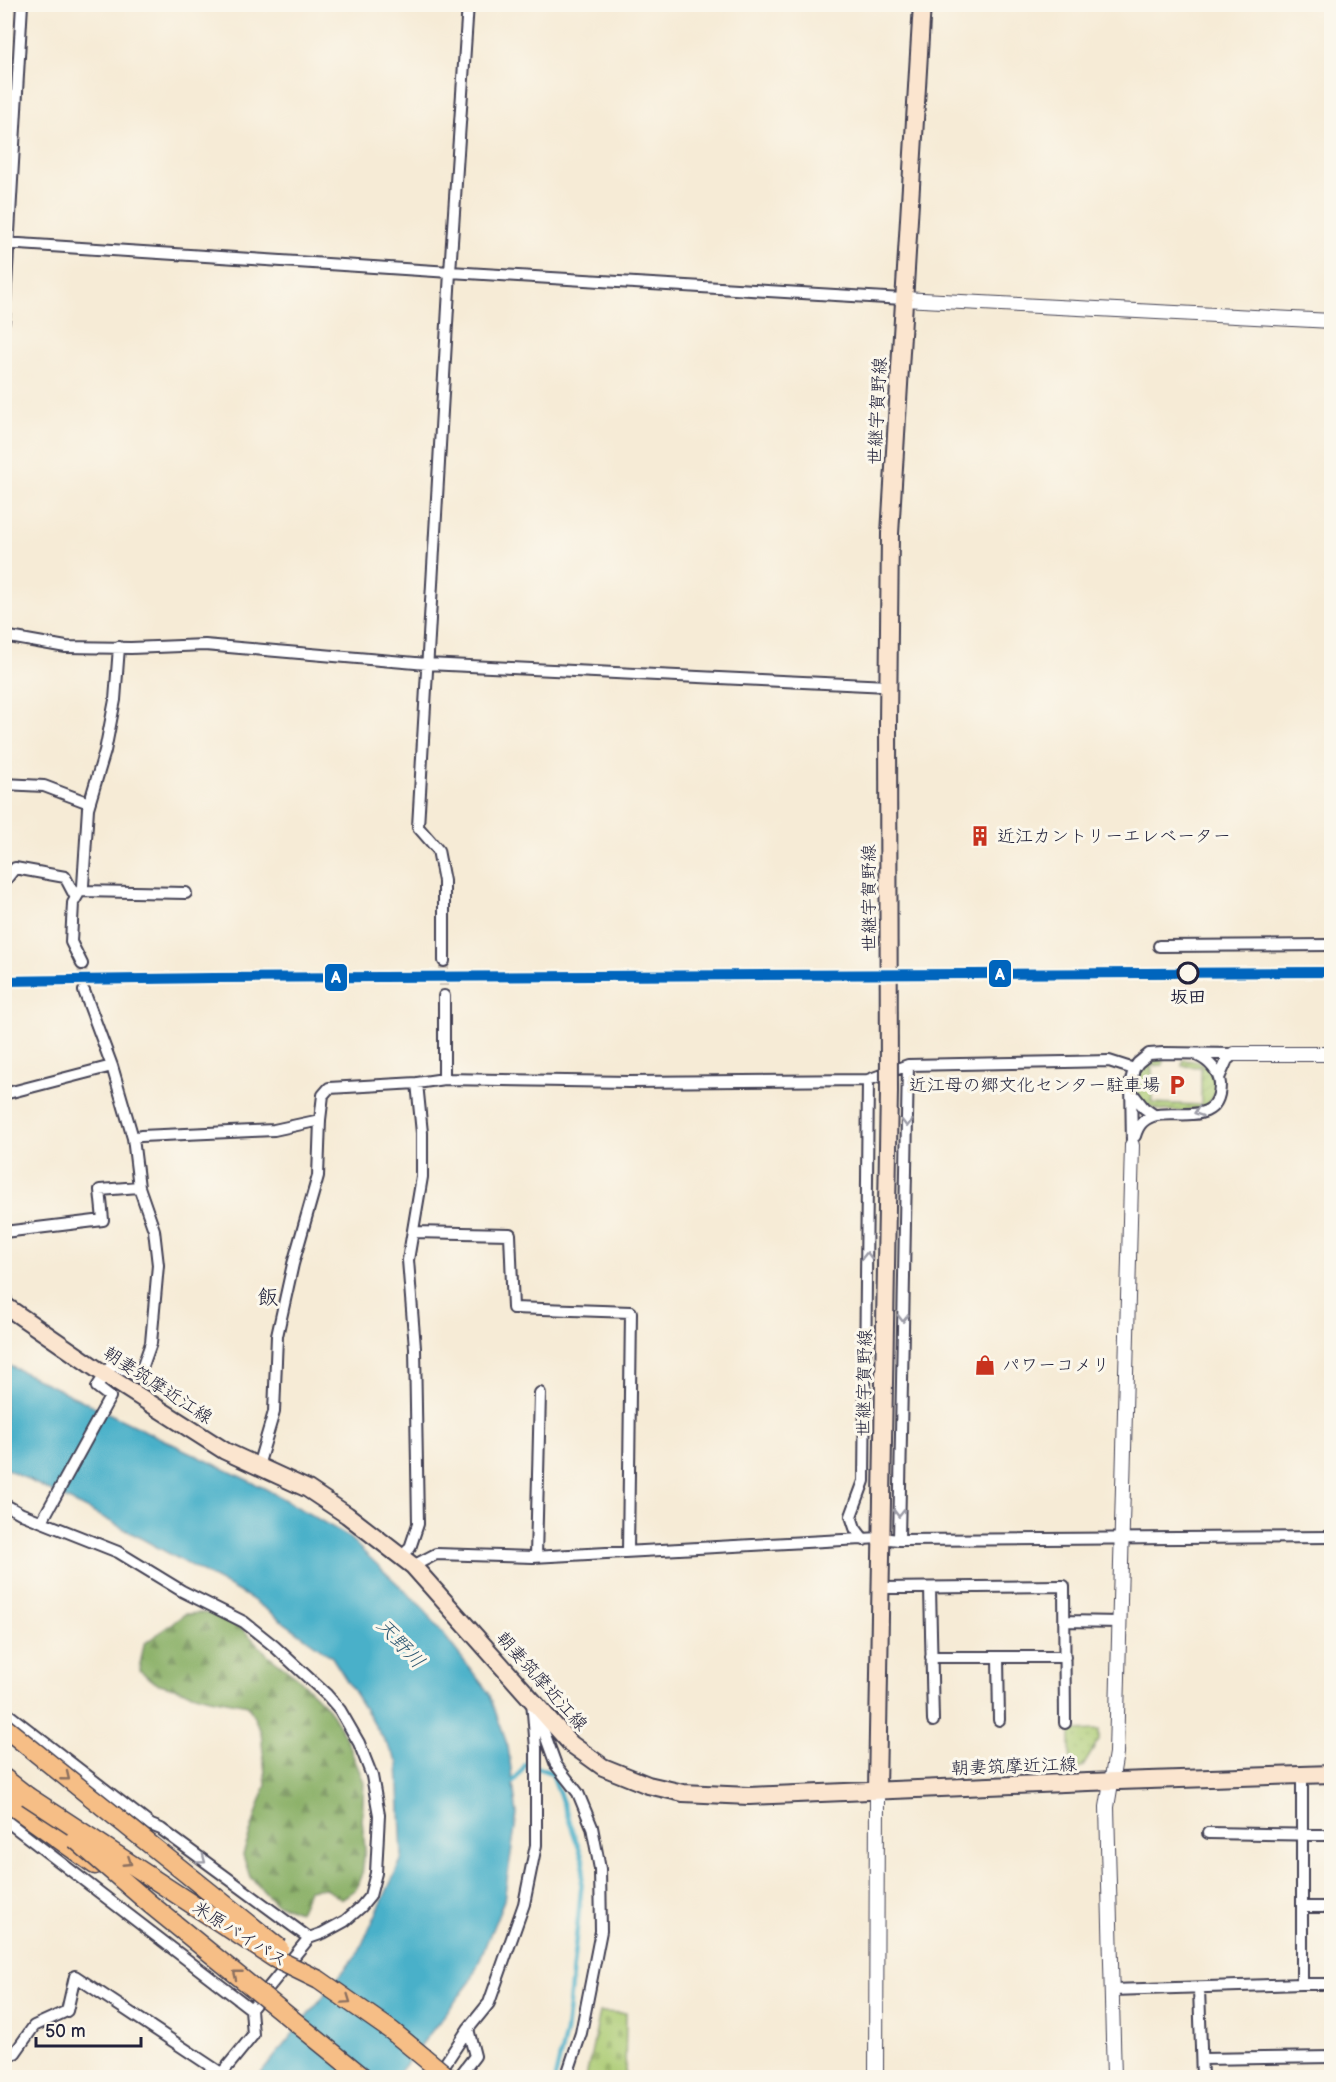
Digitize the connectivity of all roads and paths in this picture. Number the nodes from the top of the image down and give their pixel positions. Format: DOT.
graph roads {
  1 [pos="22,4"];
  2 [pos="468,4"];
  3 [pos="922,4"];
  4 [pos="7,244"];
  5 [pos="450,272"];
  6 [pos="903,299"];
  7 [pos="4,321"];
  8 [pos="1332,321"];
  9 [pos="4,636"];
  10 [pos="119,647"];
  11 [pos="427,664"];
  12 [pos="888,686"];
  13 [pos="4,784"];
  14 [pos="89,803"];
  15 [pos="4,882"];
  16 [pos="186,893"];
  17 [pos="78,895"];
  18 [pos="1332,945"];
  19 [pos="1159,946"];
  20 [pos="444,961"];
  21 [pos="82,964"];
  22 [pos="84,991"];
  23 [pos="444,996"];
  24 [pos="1195,1054"];
  25 [pos="1234,1054"];
  26 [pos="1332,1054"];
  27 [pos="908,1065"];
  28 [pos="112,1066"];
  29 [pos="1134,1069"];
  30 [pos="1219,1078"];
  31 [pos="444,1079"];
  32 [pos="868,1080"];
  33 [pos="417,1083"];
  34 [pos="4,1094"];
  35 [pos="1132,1094"];
  36 [pos="1154,1115"];
  37 [pos="320,1120"];
  38 [pos="133,1138"];
  39 [pos="1132,1145"];
  40 [pos="139,1187"];
  41 [pos="4,1232"];
  42 [pos="413,1232"];
  43 [pos="4,1290"];
  44 [pos="6,1306"];
  45 [pos="104,1374"];
  46 [pos="540,1393"];
  47 [pos="258,1466"];
  48 [pos="4,1504"];
  49 [pos="42,1521"];
  50 [pos="1332,1537"];
  51 [pos="872,1539"];
  52 [pos="1123,1539"];
  53 [pos="899,1540"];
  54 [pos="628,1552"];
  55 [pos="536,1557"];
  56 [pos="407,1561"];
  57 [pos="930,1587"];
  58 [pos="879,1588"];
  59 [pos="1065,1621"];
  60 [pos="1120,1623"];
  61 [pos="932,1657"];
  62 [pos="998,1657"];
  63 [pos="1065,1657"];
  64 [pos="532,1701"];
  65 [pos="4,1711"];
  66 [pos="999,1720"];
  67 [pos="933,1721"];
  68 [pos="1065,1723"];
  69 [pos="4,1727"];
  70 [pos="1332,1774"];
  71 [pos="1302,1775"];
  72 [pos="4,1778"];
  73 [pos="1110,1782"];
  74 [pos="877,1791"];
  75 [pos="27,1796"];
  76 [pos="4,1800"];
  77 [pos="4,1819"];
  78 [pos="1208,1833"];
  79 [pos="1301,1834"];
  80 [pos="1332,1835"];
  81 [pos="150,1904"];
  82 [pos="1303,1907"];
  83 [pos="1332,1907"];
  84 [pos="309,1938"];
  85 [pos="319,1980"];
  86 [pos="1302,1984"];
  87 [pos="1332,1984"];
  88 [pos="1199,1988"];
  89 [pos="1112,1990"];
  90 [pos="251,2009"];
  91 [pos="468,2029"];
  92 [pos="4,2051"];
  93 [pos="1332,2057"];
  94 [pos="1202,2059"];
  95 [pos="219,2075"];
  96 [pos="364,2078"];
  97 [pos="436,2078"];
  98 [pos="449,2078"];
  99 [pos="458,2078"];
  100 [pos="566,2078"];
  101 [pos="876,2078"];
  102 [pos="1113,2078"];
  103 [pos="1202,2078"];
  1 -- 4 [label="street"];
  2 -- 5 [label="street"];
  3 -- 6 [label="main road, 世継宇賀野線"];
  4 -- 5 [label="street"];
  4 -- 7 [label="street"];
  5 -- 6 [label="street"];
  5 -- 11 [label="street"];
  6 -- 8 [label="street"];
  6 -- 12 [label="main road, 世継宇賀野線"];
  9 -- 10 [label="street"];
  10 -- 11 [label="street"];
  10 -- 14 [label="street"];
  11 -- 12 [label="street"];
  11 -- 20 [label="street"];
  12 -- 51 [label="main road, 世継宇賀野線, bridge"];
  13 -- 14 [label="street"];
  14 -- 17 [label="street"];
  15 -- 17 [label="street"];
  16 -- 17 [label="street"];
  17 -- 21 [label="street"];
  18 -- 19 [label="street"];
  22 -- 28 [label="street"];
  23 -- 31 [label="street"];
  24 -- 25 [label="street"];
  24 -- 29 [label="street"];
  24 -- 30 [label="street"];
  25 -- 26 [label="street"];
  25 -- 30 [label="street"];
  27 -- 29 [label="street"];
  27 -- 32 [label="street"];
  27 -- 53 [label="street, one-way"];
  28 -- 34 [label="street"];
  28 -- 38 [label="street"];
  29 -- 35 [label="street"];
  30 -- 36 [label="street, one-way"];
  31 -- 32 [label="street"];
  31 -- 33 [label="street"];
  51 -- 32 [label="street, one-way"];
  33 -- 37 [label="street"];
  33 -- 42 [label="street"];
  35 -- 36 [label="street"];
  35 -- 39 [label="street"];
  36 -- 39 [label="street"];
  37 -- 38 [label="street"];
  37 -- 47 [label="street"];
  38 -- 40 [label="street"];
  39 -- 52 [label="street"];
  40 -- 41 [label="street"];
  40 -- 45 [label="street"];
  42 -- 54 [label="street"];
  42 -- 56 [label="street"];
  43 -- 44 [label="street"];
  44 -- 45 [label="main road, 朝妻筑摩近江線"];
  45 -- 47 [label="main road, 朝妻筑摩近江線"];
  45 -- 49 [label="street"];
  46 -- 55 [label="street"];
  47 -- 56 [label="main road, 朝妻筑摩近江線"];
  48 -- 49 [label="street"];
  49 -- 84 [label="street"];
  50 -- 52 [label="street"];
  51 -- 53 [label="street"];
  51 -- 54 [label="street"];
  51 -- 58 [label="main road, 世継宇賀野線"];
  52 -- 53 [label="street"];
  52 -- 60 [label="street"];
  54 -- 55 [label="street"];
  55 -- 56 [label="street"];
  56 -- 64 [label="main road, 朝妻筑摩近江線"];
  57 -- 58 [label="street"];
  57 -- 59 [label="street"];
  57 -- 61 [label="street"];
  58 -- 74 [label="main road, 世継宇賀野線"];
  59 -- 60 [label="street"];
  59 -- 63 [label="street"];
  60 -- 73 [label="street"];
  61 -- 62 [label="street"];
  61 -- 67 [label="street"];
  62 -- 63 [label="street"];
  62 -- 66 [label="street"];
  63 -- 68 [label="street"];
  64 -- 74 [label="main road, 朝妻筑摩近江線"];
  64 -- 91 [label="street"];
  64 -- 100 [label="street"];
  65 -- 84 [label="street, one-way"];
  69 -- 85 [label="highway, one-way, bridge"];
  70 -- 71 [label="main road, 朝妻筑摩近江線"];
  71 -- 73 [label="main road, 朝妻筑摩近江線"];
  71 -- 79 [label="street"];
  72 -- 75 [label="highway, 米原バイパス"];
  73 -- 74 [label="main road, 朝妻筑摩近江線"];
  73 -- 89 [label="street"];
  74 -- 101 [label="street"];
  75 -- 81 [label="highway, 米原バイパス, bridge"];
  75 -- 85 [label="highway, 米原バイパス, one-way, bridge"];
  76 -- 81 [label="highway, bridge"];
  77 -- 90 [label="street"];
  78 -- 79 [label="street"];
  79 -- 80 [label="street"];
  79 -- 82 [label="street"];
  96 -- 81 [label="highway, 米原バイパス, one-way, bridge"];
  82 -- 83 [label="street"];
  82 -- 86 [label="street"];
  84 -- 90 [label="street"];
  85 -- 98 [label="highway, 米原バイパス, one-way, bridge"];
  86 -- 87 [label="street"];
  86 -- 88 [label="street"];
  88 -- 89 [label="street"];
  88 -- 94 [label="street"];
  89 -- 102 [label="street"];
  90 -- 95 [label="street"];
  91 -- 97 [label="street"];
  91 -- 99 [label="street"];
  92 -- 95 [label="street"];
  93 -- 94 [label="street"];
  94 -- 103 [label="street"];
}
